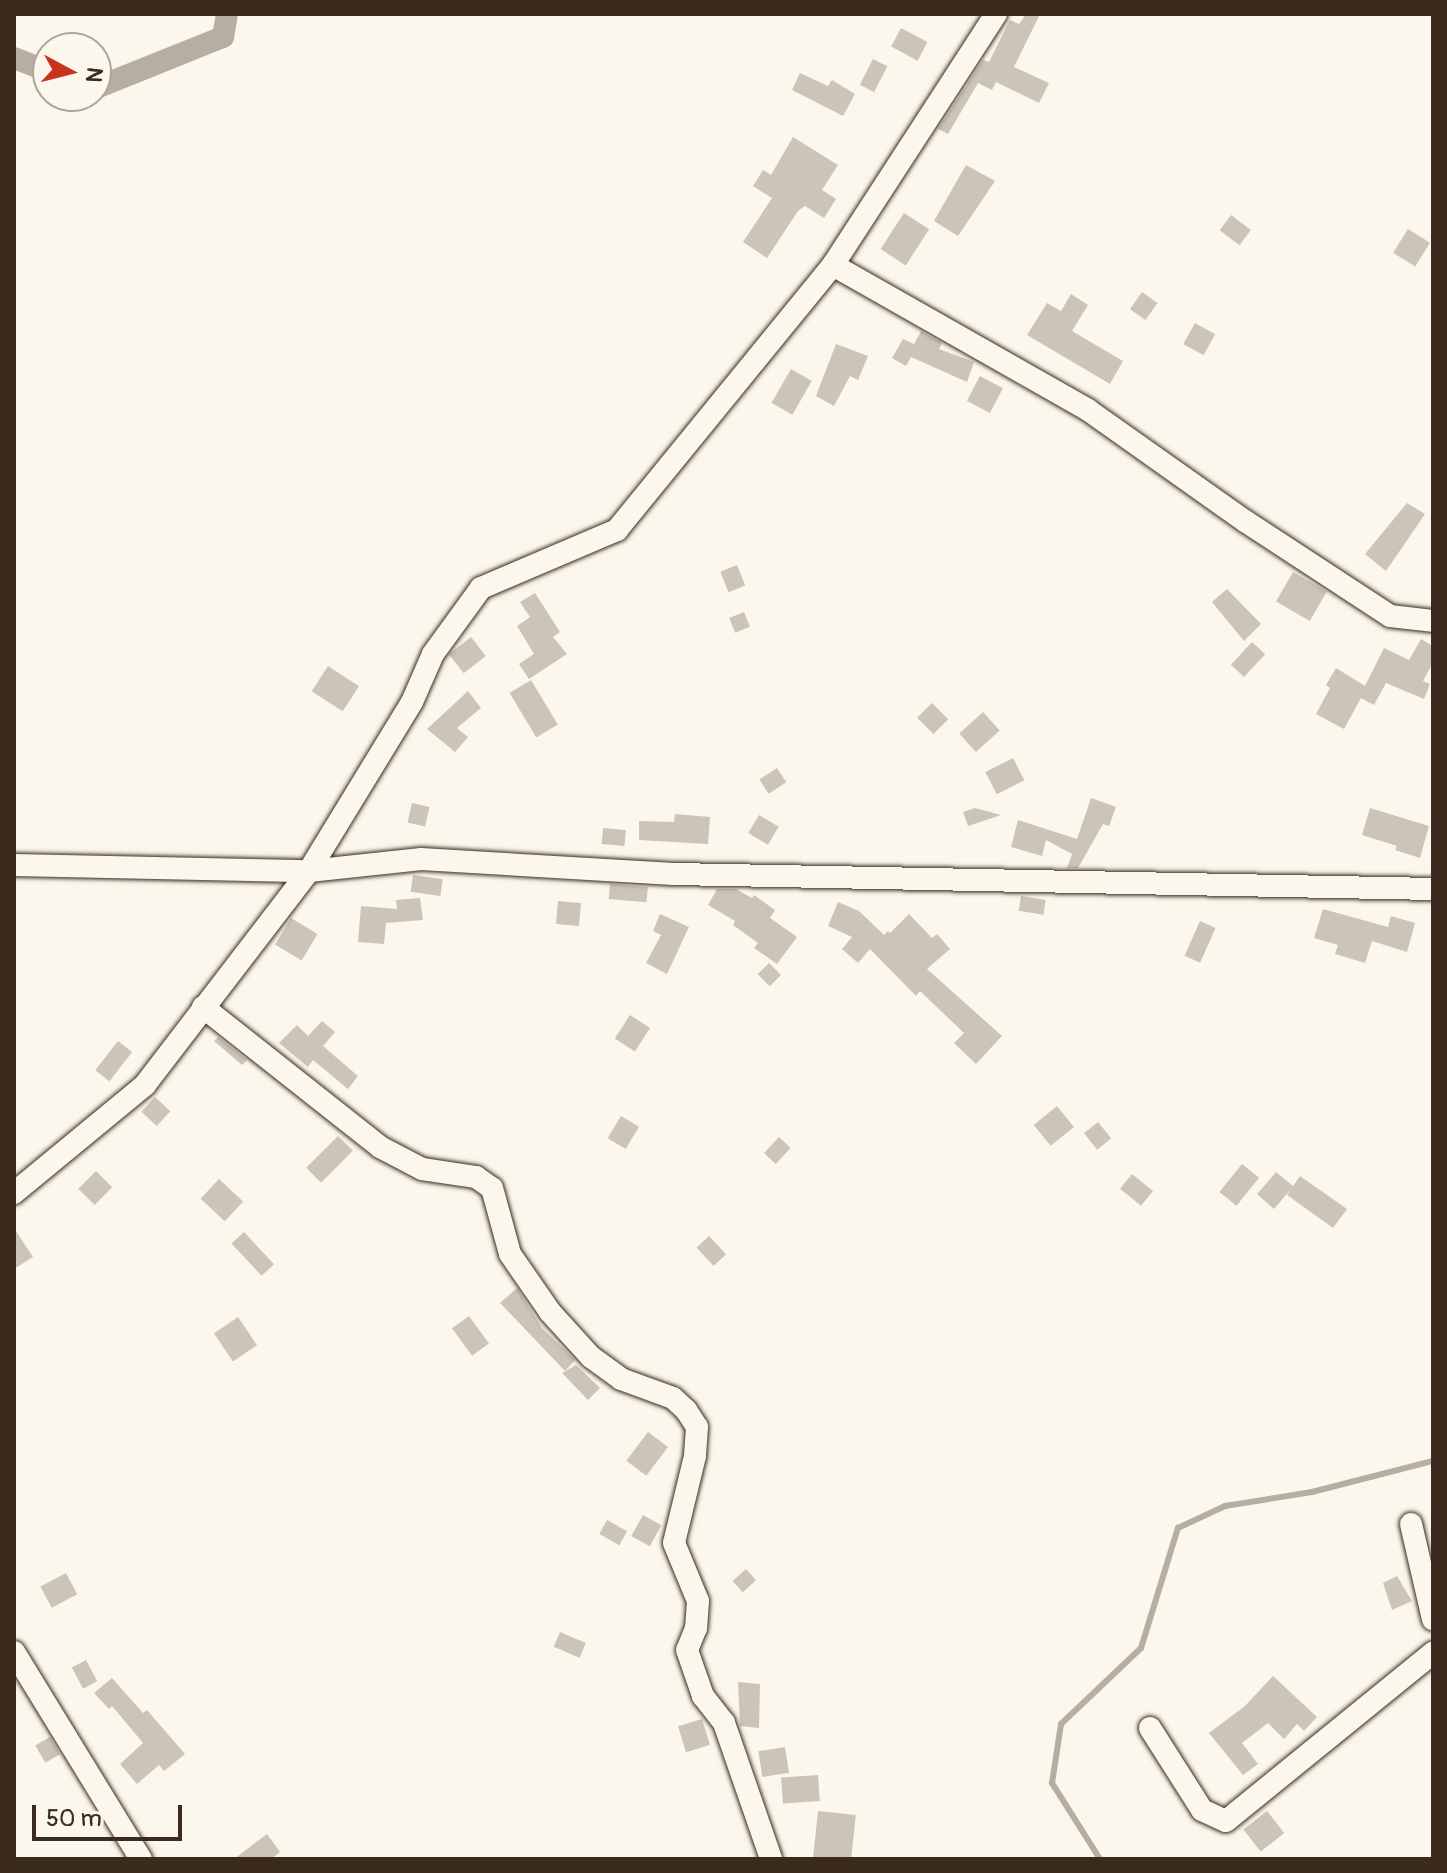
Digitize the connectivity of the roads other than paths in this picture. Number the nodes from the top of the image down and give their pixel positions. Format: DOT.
graph roads {
  1 [pos="996,14"];
  2 [pos="833,265"];
  3 [pos="1433,621"];
  4 [pos="14,865"];
  5 [pos="309,871"];
  6 [pos="1433,889"];
  7 [pos="203,1007"];
  8 [pos="14,1193"];
  9 [pos="1411,1524"];
  10 [pos="1433,1619"];
  11 [pos="14,1652"];
  12 [pos="1433,1653"];
  13 [pos="1150,1728"];
  14 [pos="141,1859"];
  15 [pos="771,1859"];
  1 -- 2 [label="street"];
  2 -- 3 [label="street"];
  2 -- 5 [label="street"];
  4 -- 5 [label="street"];
  5 -- 6 [label="street"];
  5 -- 7 [label="street"];
  7 -- 8 [label="street"];
  7 -- 15 [label="street"];
  9 -- 10 [label="street"];
  11 -- 14 [label="street"];
  12 -- 13 [label="street"];
}
